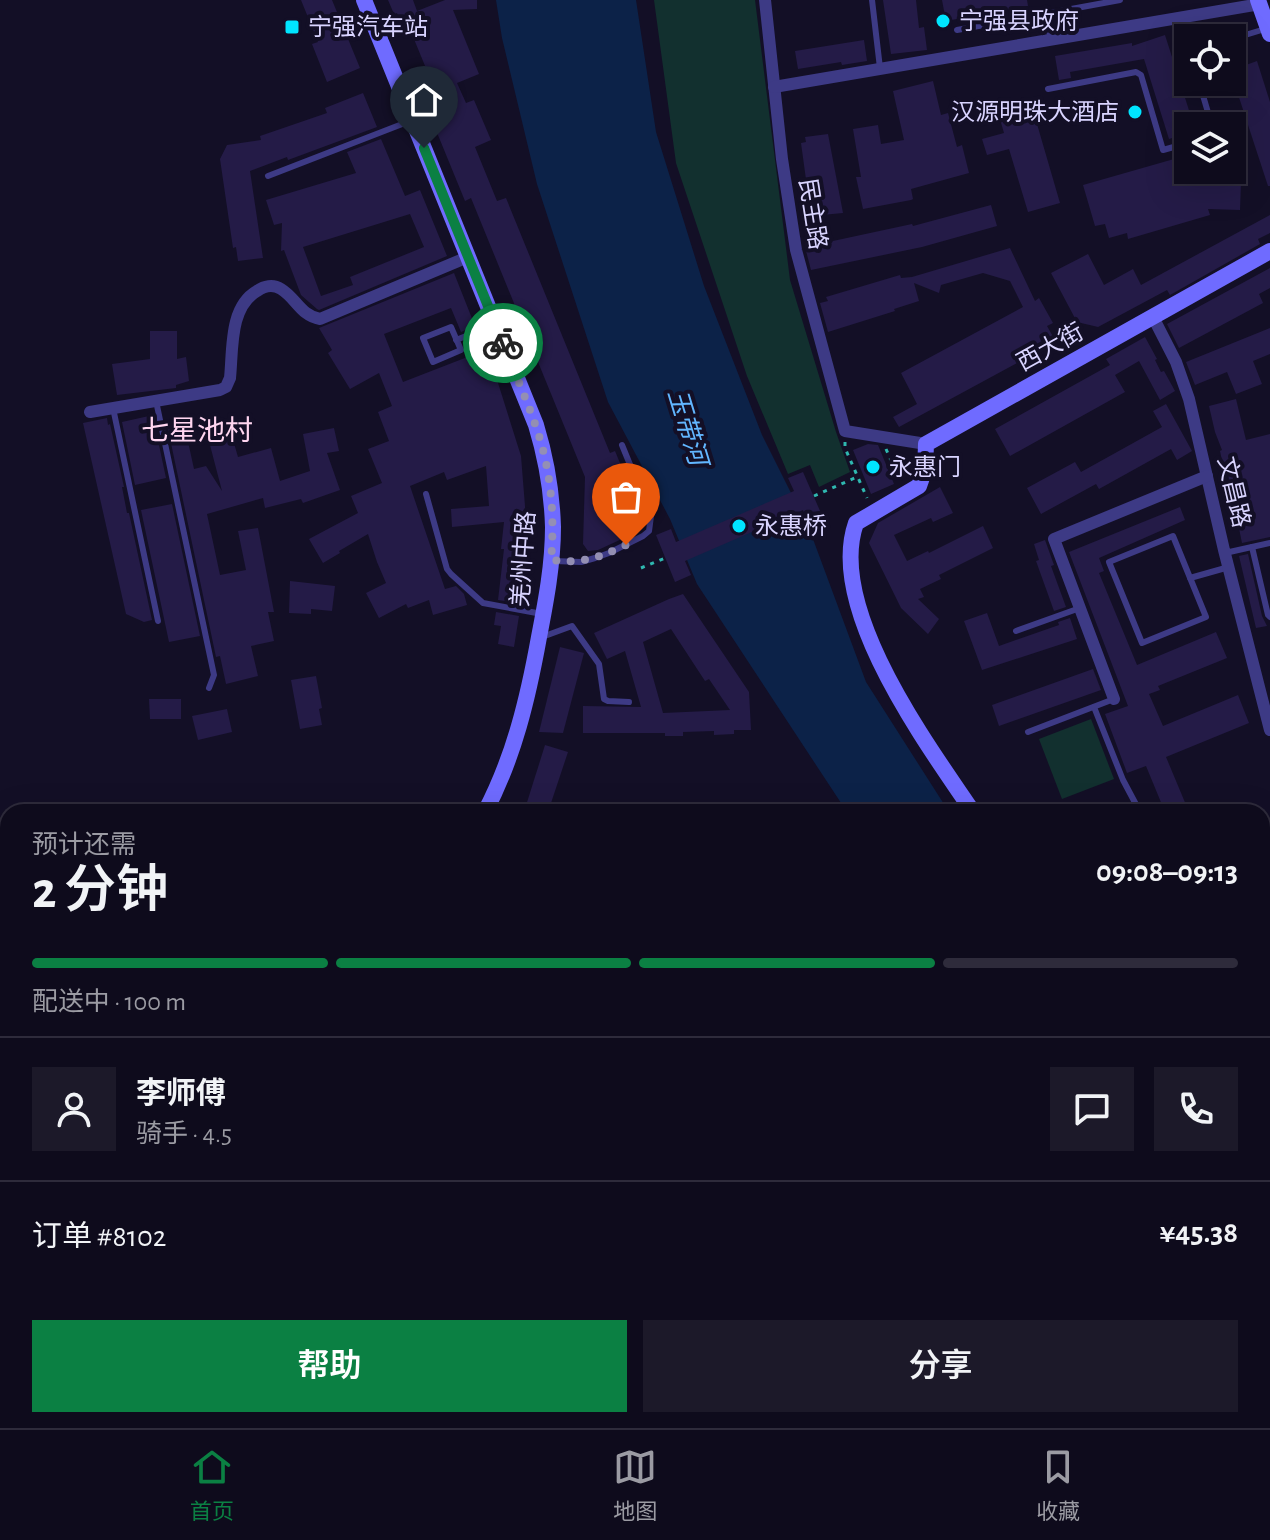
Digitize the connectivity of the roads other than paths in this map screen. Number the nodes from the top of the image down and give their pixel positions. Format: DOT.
graph roads {
  1 [pos="364,0"];
  2 [pos="765,0"];
  3 [pos="872,0"];
  4 [pos="1120,0"];
  5 [pos="1259,2"];
  6 [pos="1046,13"];
  7 [pos="957,30"];
  8 [pos="1269,32"];
  9 [pos="1246,36"];
  10 [pos="1051,41"];
  11 [pos="881,70"];
  12 [pos="774,87"];
  13 [pos="1048,89"];
  14 [pos="413,120"];
  15 [pos="1174,147"];
  16 [pos="268,176"];
  17 [pos="1270,251"];
  18 [pos="468,257"];
  19 [pos="1153,317"];
  20 [pos="495,324"];
  21 [pos="456,340"];
  22 [pos="156,401"];
  23 [pos="113,408"];
  24 [pos="90,412"];
  25 [pos="926,444"];
  26 [pos="622,445"];
  27 [pos="1207,476"];
  28 [pos="426,494"];
  29 [pos="1270,543"];
  30 [pos="1252,547"];
  31 [pos="1225,553"];
  32 [pos="551,560"];
  33 [pos="1229,567"];
  34 [pos="1190,578"];
  35 [pos="1080,608"];
  36 [pos="543,614"];
  37 [pos="1270,617"];
  38 [pos="158,621"];
  39 [pos="1016,631"];
  40 [pos="539,638"];
  41 [pos="209,688"];
  42 [pos="1114,699"];
  43 [pos="629,702"];
  44 [pos="1094,707"];
  45 [pos="1270,730"];
  46 [pos="1028,732"];
  47 [pos="489,804"];
  48 [pos="968,804"];
  49 [pos="1136,804"];
  1 -- 14 [label="main road, 羌州中路"];
  2 -- 12 [label="street, 民主路"];
  3 -- 11 [label="lane"];
  4 -- 6 [label="lane"];
  5 -- 8 [label="main road"];
  5 -- 10 [label="street"];
  6 -- 7 [label="lane"];
  6 -- 10 [label="lane"];
  8 -- 9 [label="lane"];
  10 -- 11 [label="street"];
  11 -- 12 [label="street"];
  12 -- 25 [label="street, 民主路"];
  13 -- 15 [label="lane"];
  14 -- 16 [label="lane"];
  14 -- 18 [label="main road, 羌州中路"];
  17 -- 19 [label="main road, 西大街"];
  18 -- 20 [label="main road, 羌州中路"];
  18 -- 22 [label="street"];
  19 -- 25 [label="main road, 西大街"];
  19 -- 27 [label="street, 文昌路"];
  20 -- 21 [label="lane"];
  20 -- 32 [label="main road, 羌州中路"];
  21 -- 21 [label="lane"];
  22 -- 23 [label="street"];
  22 -- 41 [label="lane"];
  23 -- 24 [label="street"];
  23 -- 38 [label="lane"];
  25 -- 48 [label="main road"];
  26 -- 32 [label="lane"];
  27 -- 31 [label="street, 文昌路"];
  27 -- 35 [label="street"];
  28 -- 36 [label="lane"];
  29 -- 30 [label="lane"];
  30 -- 31 [label="lane"];
  30 -- 37 [label="lane"];
  31 -- 33 [label="street, 文昌路"];
  32 -- 36 [label="main road, 羌州中路"];
  33 -- 34 [label="lane"];
  33 -- 45 [label="street, 文昌路"];
  34 -- 34 [label="lane"];
  35 -- 39 [label="lane"];
  35 -- 42 [label="street"];
  36 -- 40 [label="main road, 羌州中路"];
  40 -- 43 [label="lane"];
  40 -- 47 [label="main road, 羌州中路"];
  42 -- 44 [label="lane"];
  44 -- 46 [label="lane"];
  44 -- 49 [label="lane"];
}
